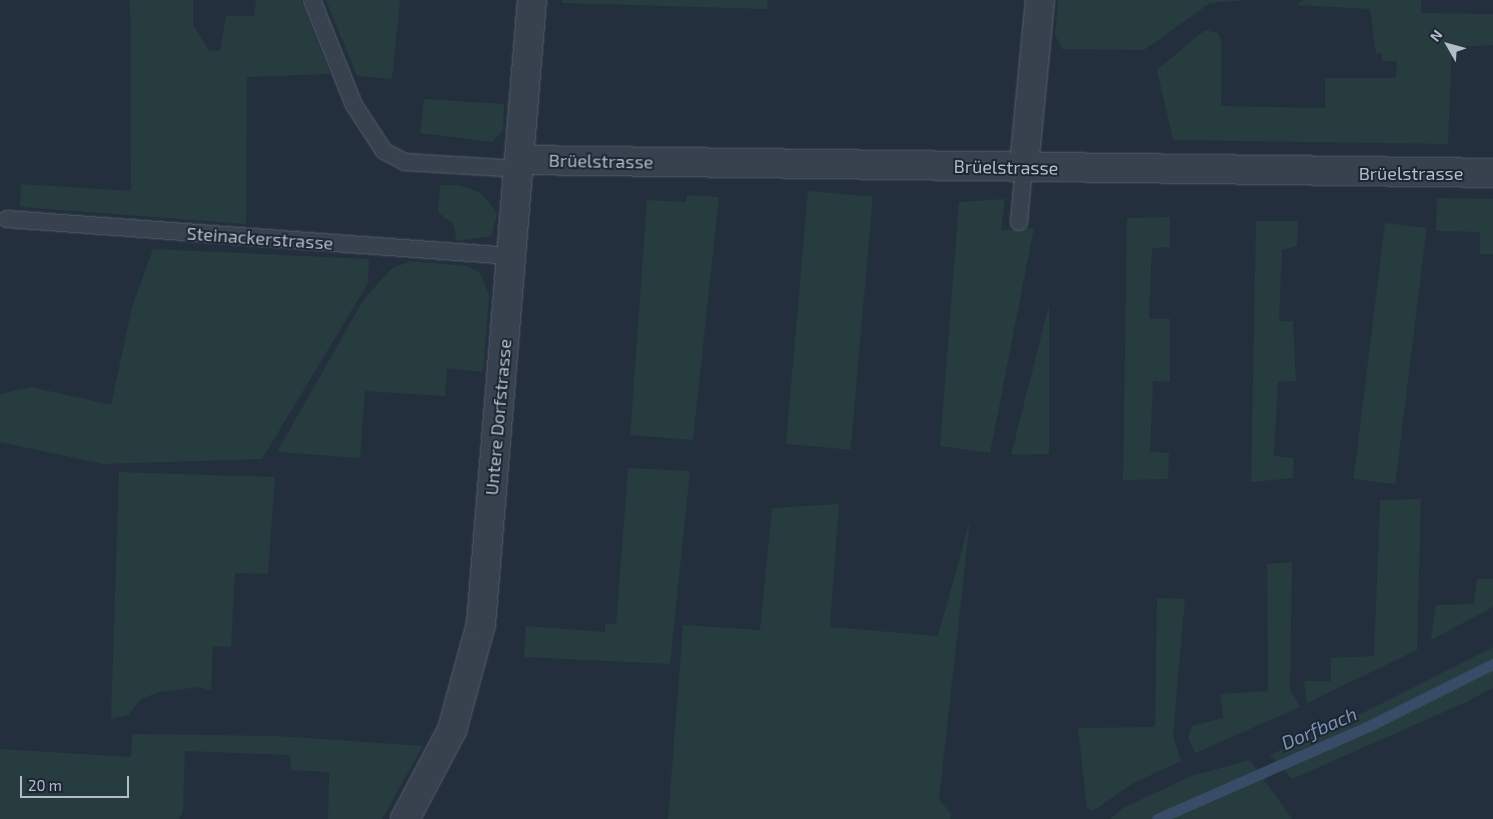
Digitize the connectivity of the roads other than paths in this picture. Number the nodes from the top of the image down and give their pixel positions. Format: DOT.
graph roads {
  1 [pos="312,0"];
  2 [pos="532,0"];
  3 [pos="1040,0"];
  4 [pos="519,165"];
  5 [pos="1024,166"];
  6 [pos="1493,173"];
  7 [pos="7,219"];
  8 [pos="1019,222"];
  9 [pos="512,256"];
  10 [pos="405,819"];
  1 -- 4 [label="lane"];
  2 -- 4 [label="street, Untere Dorfstrasse"];
  3 -- 5 [label="street"];
  4 -- 5 [label="street, Brüelstrasse"];
  4 -- 9 [label="street, Untere Dorfstrasse"];
  5 -- 6 [label="street, Brüelstrasse"];
  5 -- 8 [label="lane"];
  7 -- 9 [label="lane, Steinackerstrasse"];
  9 -- 10 [label="street, Untere Dorfstrasse"];
}
